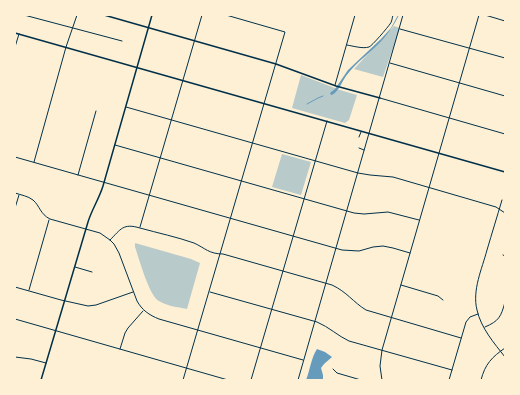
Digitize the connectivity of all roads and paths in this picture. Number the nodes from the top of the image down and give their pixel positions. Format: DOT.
graph roads {
  1 [pos="24,15"];
  2 [pos="77,15"];
  3 [pos="104,15"];
  4 [pos="152,15"];
  5 [pos="202,15"];
  6 [pos="226,15"];
  7 [pos="355,15"];
  8 [pos="393,15"];
  9 [pos="403,15"];
  10 [pos="479,15"];
  11 [pos="485,15"];
  12 [pos="505,21"];
  13 [pos="73,28"];
  14 [pos="148,28"];
  15 [pos="400,28"];
  16 [pos="15,32"];
  17 [pos="19,34"];
  18 [pos="122,41"];
  19 [pos="195,41"];
  20 [pos="347,45"];
  21 [pos="15,46"];
  22 [pos="66,47"];
  23 [pos="469,48"];
  24 [pos="505,58"];
  25 [pos="390,63"];
  26 [pos="276,64"];
  27 [pos="137,67"];
  28 [pos="183,80"];
  29 [pos="459,83"];
  30 [pos="335,85"];
  31 [pos="505,96"];
  32 [pos="380,98"];
  33 [pos="264,104"];
  34 [pos="125,107"];
  35 [pos="96,111"];
  36 [pos="449,118"];
  37 [pos="172,120"];
  38 [pos="327,121"];
  39 [pos="361,131"];
  40 [pos="370,134"];
  41 [pos="505,134"];
  42 [pos="359,137"];
  43 [pos="253,143"];
  44 [pos="115,145"];
  45 [pos="359,148"];
  46 [pos="365,150"];
  47 [pos="439,154"];
  48 [pos="15,158"];
  49 [pos="160,158"];
  50 [pos="315,161"];
  51 [pos="34,163"];
  52 [pos="505,172"];
  53 [pos="358,173"];
  54 [pos="78,175"];
  55 [pos="241,181"];
  56 [pos="104,183"];
  57 [pos="429,187"];
  58 [pos="15,193"];
  59 [pos="19,194"];
  60 [pos="149,196"];
  61 [pos="304,199"];
  62 [pos="502,200"];
  63 [pos="15,208"];
  64 [pos="499,209"];
  65 [pos="347,211"];
  66 [pos="505,213"];
  67 [pos="50,219"];
  68 [pos="230,219"];
  69 [pos="420,220"];
  70 [pos="140,228"];
  71 [pos="85,229"];
  72 [pos="293,237"];
  73 [pos="110,240"];
  74 [pos="336,249"];
  75 [pos="410,253"];
  76 [pos="220,254"];
  77 [pos="74,267"];
  78 [pos="283,271"];
  79 [pos="92,272"];
  80 [pos="326,283"];
  81 [pos="401,285"];
  82 [pos="15,287"];
  83 [pos="29,290"];
  84 [pos="133,292"];
  85 [pos="209,292"];
  86 [pos="65,300"];
  87 [pos="443,300"];
  88 [pos="505,302"];
  89 [pos="144,310"];
  90 [pos="272,310"];
  91 [pos="478,314"];
  92 [pos="391,318"];
  93 [pos="15,319"];
  94 [pos="315,322"];
  95 [pos="485,328"];
  96 [pos="198,330"];
  97 [pos="56,331"];
  98 [pos="461,338"];
  99 [pos="261,348"];
  100 [pos="505,348"];
  101 [pos="120,349"];
  102 [pos="382,350"];
  103 [pos="500,351"];
  104 [pos="15,357"];
  105 [pos="505,357"];
  106 [pos="303,360"];
  107 [pos="46,363"];
  108 [pos="186,368"];
  109 [pos="333,369"];
  110 [pos="452,370"];
  111 [pos="41,380"];
  112 [pos="183,380"];
  113 [pos="228,380"];
  114 [pos="252,380"];
  115 [pos="298,380"];
  116 [pos="361,380"];
  117 [pos="382,380"];
  118 [pos="449,380"];
  119 [pos="480,380"];
  1 -- 13 [label="street"];
  2 -- 13 [label="street"];
  3 -- 14 [label="street"];
  4 -- 14 [label="street"];
  5 -- 19 [label="street"];
  6 -- 26 [label="street"];
  7 -- 20 [label="street"];
  8 -- 20 [label="street"];
  9 -- 15 [label="street"];
  10 -- 23 [label="street"];
  11 -- 12 [label="street"];
  13 -- 18 [label="street"];
  13 -- 22 [label="street"];
  14 -- 19 [label="street"];
  14 -- 27 [label="street"];
  15 -- 23 [label="street"];
  15 -- 25 [label="street"];
  16 -- 17 [label="street"];
  17 -- 21 [label="street"];
  17 -- 22 [label="street"];
  19 -- 26 [label="street"];
  19 -- 28 [label="street"];
  20 -- 30 [label="street"];
  22 -- 27 [label="street"];
  22 -- 51 [label="street"];
  23 -- 24 [label="street"];
  23 -- 29 [label="street"];
  25 -- 29 [label="street"];
  25 -- 32 [label="street"];
  26 -- 30 [label="street"];
  26 -- 33 [label="street"];
  27 -- 28 [label="street"];
  27 -- 34 [label="street"];
  28 -- 33 [label="street"];
  28 -- 37 [label="street"];
  29 -- 31 [label="street"];
  29 -- 36 [label="street"];
  30 -- 32 [label="street"];
  32 -- 36 [label="street"];
  32 -- 40 [label="street"];
  33 -- 38 [label="street"];
  33 -- 43 [label="street"];
  34 -- 37 [label="street"];
  34 -- 44 [label="street"];
  35 -- 54 [label="street"];
  36 -- 41 [label="street"];
  36 -- 47 [label="street"];
  37 -- 43 [label="street"];
  37 -- 49 [label="street"];
  38 -- 39 [label="street"];
  38 -- 50 [label="street"];
  39 -- 40 [label="street"];
  39 -- 42 [label="street"];
  40 -- 46 [label="street"];
  40 -- 47 [label="street"];
  43 -- 50 [label="street"];
  43 -- 55 [label="street"];
  44 -- 49 [label="street"];
  44 -- 56 [label="street"];
  45 -- 46 [label="street"];
  46 -- 53 [label="street"];
  47 -- 52 [label="street"];
  47 -- 57 [label="street"];
  48 -- 51 [label="street"];
  49 -- 55 [label="street"];
  49 -- 60 [label="street"];
  50 -- 53 [label="street"];
  50 -- 61 [label="street"];
  51 -- 54 [label="street"];
  53 -- 57 [label="street"];
  53 -- 65 [label="street"];
  54 -- 56 [label="street"];
  55 -- 61 [label="street"];
  55 -- 68 [label="street"];
  56 -- 60 [label="street"];
  56 -- 71 [label="street"];
  57 -- 64 [label="street"];
  57 -- 69 [label="street"];
  58 -- 59 [label="street"];
  59 -- 63 [label="street"];
  59 -- 67 [label="street"];
  60 -- 68 [label="street"];
  60 -- 70 [label="street"];
  61 -- 65 [label="street"];
  61 -- 72 [label="street"];
  62 -- 64 [label="street"];
  64 -- 66 [label="street"];
  64 -- 91 [label="street"];
  65 -- 69 [label="street"];
  65 -- 74 [label="street"];
  67 -- 71 [label="street"];
  67 -- 83 [label="street"];
  68 -- 72 [label="street"];
  68 -- 76 [label="street"];
  69 -- 75 [label="street"];
  70 -- 73 [label="street"];
  70 -- 76 [label="street"];
  71 -- 73 [label="street"];
  71 -- 77 [label="street"];
  72 -- 74 [label="street"];
  72 -- 78 [label="street"];
  73 -- 84 [label="street"];
  74 -- 75 [label="street"];
  74 -- 80 [label="street"];
  75 -- 81 [label="street"];
  76 -- 78 [label="street"];
  76 -- 85 [label="street"];
  77 -- 79 [label="street"];
  77 -- 86 [label="street"];
  78 -- 80 [label="street"];
  78 -- 90 [label="street"];
  80 -- 92 [label="street"];
  80 -- 94 [label="street"];
  81 -- 87 [label="street"];
  81 -- 92 [label="street"];
  82 -- 83 [label="street"];
  83 -- 86 [label="street"];
  84 -- 86 [label="street"];
  84 -- 89 [label="street"];
  85 -- 90 [label="street"];
  85 -- 96 [label="street"];
  86 -- 97 [label="street"];
  88 -- 95 [label="street"];
  89 -- 96 [label="street"];
  89 -- 101 [label="street"];
  90 -- 94 [label="street"];
  90 -- 99 [label="street"];
  91 -- 95 [label="street"];
  91 -- 98 [label="street"];
  92 -- 98 [label="street"];
  92 -- 102 [label="street"];
  93 -- 97 [label="street"];
  94 -- 102 [label="street"];
  94 -- 106 [label="street"];
  95 -- 103 [label="street"];
  96 -- 99 [label="street"];
  96 -- 108 [label="street"];
  97 -- 101 [label="street"];
  97 -- 107 [label="street"];
  98 -- 110 [label="street"];
  99 -- 106 [label="street"];
  99 -- 114 [label="street"];
  100 -- 103 [label="street"];
  101 -- 108 [label="street"];
  102 -- 110 [label="street"];
  102 -- 117 [label="street"];
  103 -- 105 [label="street"];
  103 -- 119 [label="street"];
  104 -- 107 [label="street"];
  106 -- 115 [label="street"];
  107 -- 111 [label="street"];
  108 -- 112 [label="street"];
  108 -- 113 [label="street"];
  109 -- 116 [label="street"];
  110 -- 118 [label="street"];
}
